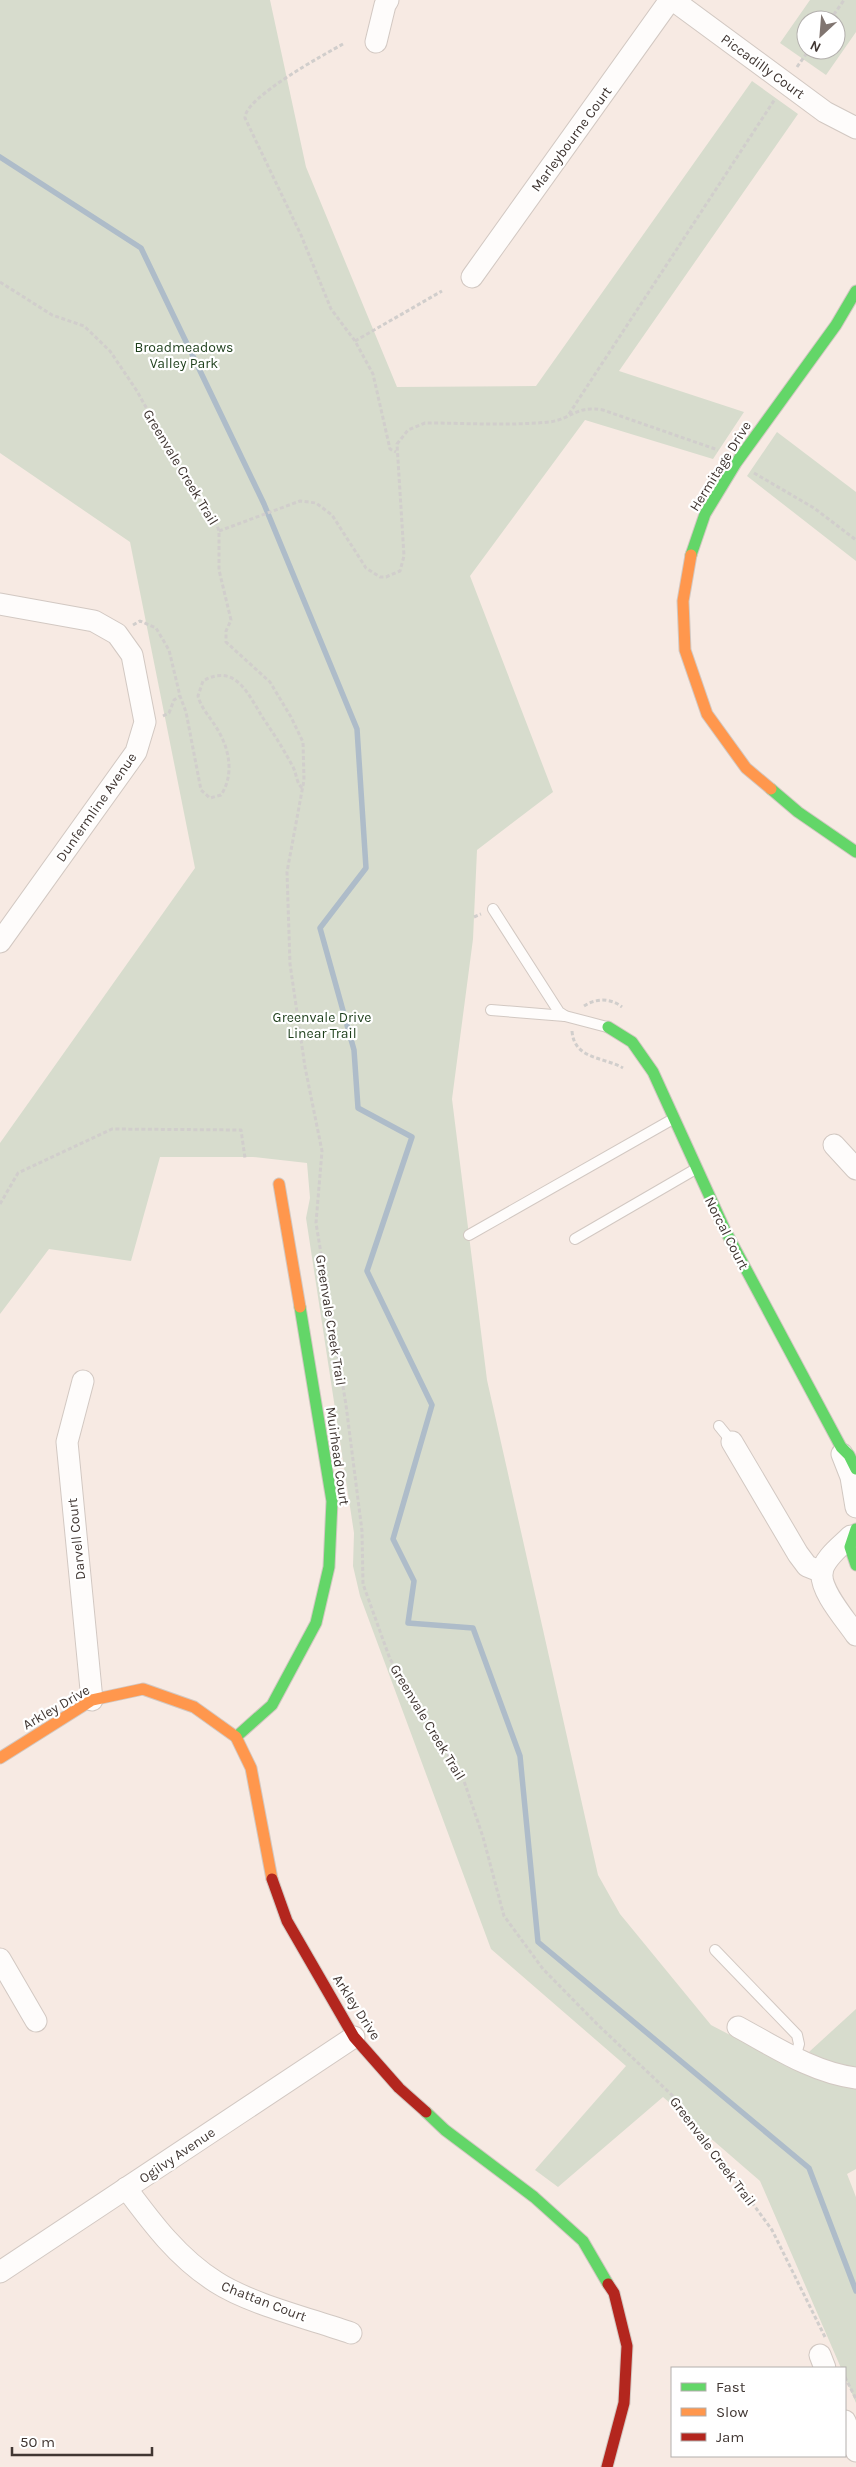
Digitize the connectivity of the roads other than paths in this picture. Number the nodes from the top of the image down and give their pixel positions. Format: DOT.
graph roads {
  1 [pos="388,0"];
  2 [pos="672,0"];
  3 [pos="376,42"];
  4 [pos="856,128"];
  5 [pos="472,278"];
  6 [pos="856,291"];
  7 [pos="0,604"];
  8 [pos="856,852"];
  9 [pos="493,908"];
  10 [pos="0,942"];
  11 [pos="491,1010"];
  12 [pos="565,1016"];
  13 [pos="608,1027"];
  14 [pos="674,1119"];
  15 [pos="834,1146"];
  16 [pos="694,1169"];
  17 [pos="856,1169"];
  18 [pos="279,1184"];
  19 [pos="469,1235"];
  20 [pos="575,1239"];
  21 [pos="83,1381"];
  22 [pos="725,1434"];
  23 [pos="841,1447"];
  24 [pos="856,1469"];
  25 [pos="856,1507"];
  26 [pos="852,1533"];
  27 [pos="856,1565"];
  28 [pos="822,1572"];
  29 [pos="856,1635"];
  30 [pos="92,1700"];
  31 [pos="236,1737"];
  32 [pos="0,1758"];
  33 [pos="715,1950"];
  34 [pos="0,1959"];
  35 [pos="36,2022"];
  36 [pos="738,2027"];
  37 [pos="354,2037"];
  38 [pos="795,2058"];
  39 [pos="856,2078"];
  40 [pos="126,2188"];
  41 [pos="0,2272"];
  42 [pos="351,2333"];
  43 [pos="846,2424"];
  44 [pos="856,2451"];
  45 [pos="607,2467"];
  1 -- 3 [label="street"];
  2 -- 4 [label="street, Piccadilly Court"];
  2 -- 5 [label="street, Marleybourne Court"];
  6 -- 8 [label="street, Hermitage Drive"];
  7 -- 10 [label="street, Dunfermline Avenue"];
  9 -- 12 [label="lane"];
  11 -- 12 [label="lane"];
  12 -- 13 [label="lane"];
  13 -- 14 [label="street, Norcal Court"];
  14 -- 16 [label="street, Norcal Court"];
  14 -- 19 [label="lane"];
  15 -- 17 [label="street"];
  16 -- 20 [label="lane"];
  16 -- 23 [label="street, Norcal Court"];
  18 -- 31 [label="street, Muirhead Court"];
  21 -- 30 [label="street, Darvell Court"];
  22 -- 28 [label="street"];
  23 -- 24 [label="street, Norcal Court"];
  23 -- 25 [label="street, Norcal Court"];
  26 -- 27 [label="street"];
  26 -- 28 [label="street"];
  28 -- 29 [label="street"];
  30 -- 31 [label="street, Arkley Drive"];
  30 -- 32 [label="street, Arkley Drive"];
  31 -- 37 [label="street, Arkley Drive"];
  33 -- 38 [label="lane"];
  34 -- 35 [label="street"];
  36 -- 38 [label="street"];
  37 -- 40 [label="street, Ogilvy Avenue"];
  37 -- 45 [label="street, Arkley Drive"];
  38 -- 39 [label="street"];
  40 -- 41 [label="street, Ogilvy Avenue"];
  40 -- 42 [label="street, Chattan Court"];
  43 -- 44 [label="street"];
}
